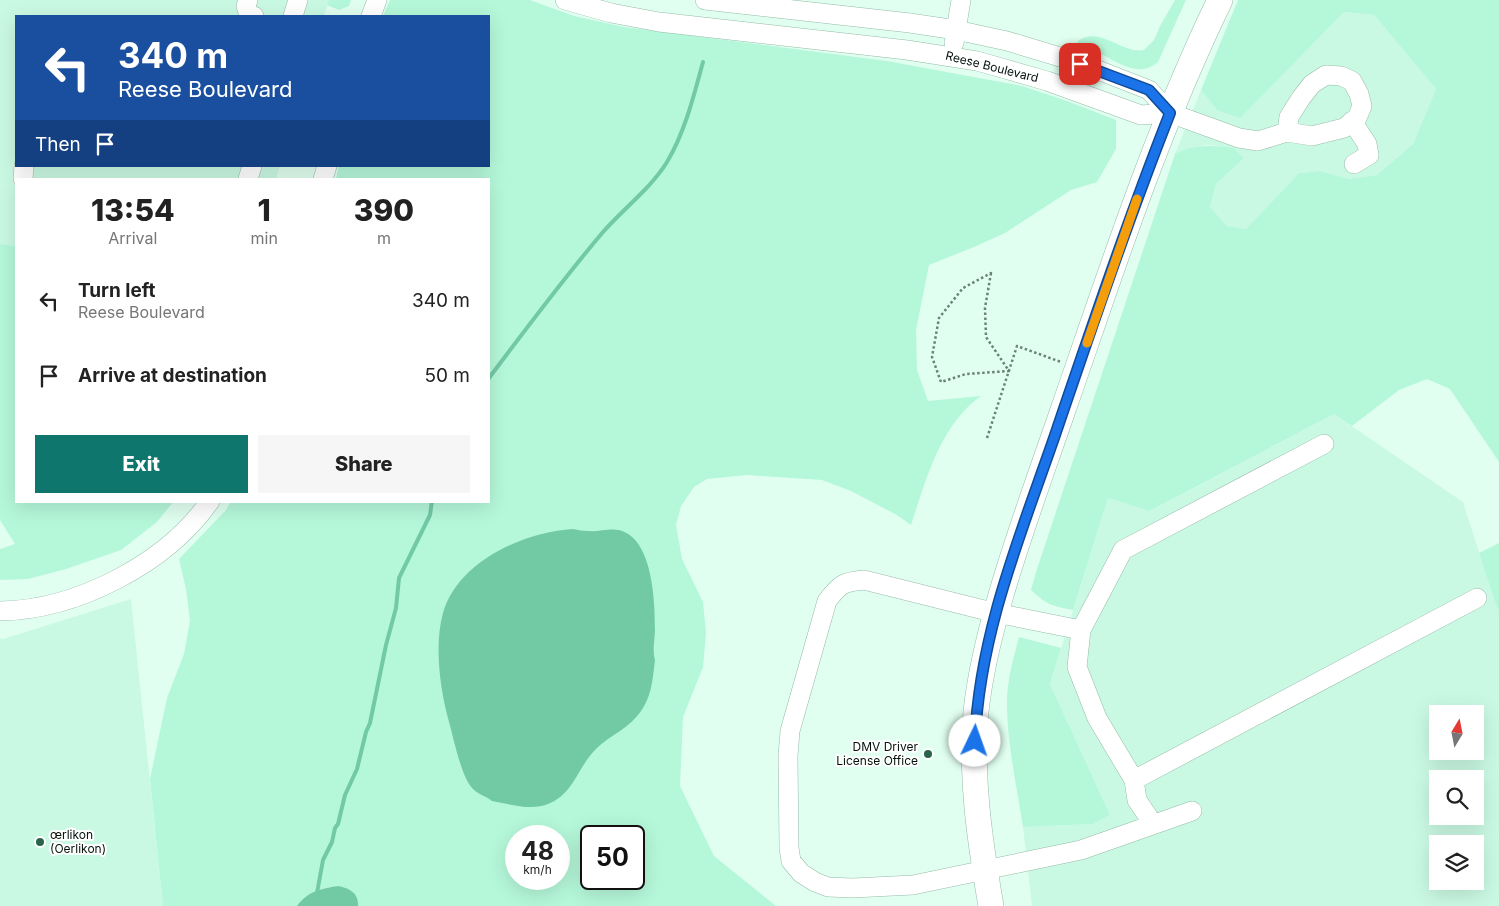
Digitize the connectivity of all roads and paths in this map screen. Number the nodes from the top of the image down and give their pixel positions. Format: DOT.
graph roads {
  1 [pos="298,0"];
  2 [pos="377,0"];
  3 [pos="565,0"];
  4 [pos="705,0"];
  5 [pos="961,0"];
  6 [pos="1220,0"];
  7 [pos="813,6"];
  8 [pos="293,15"];
  9 [pos="371,15"];
  10 [pos="956,30"];
  11 [pos="952,57"];
  12 [pos="1170,113"];
  13 [pos="1352,121"];
  14 [pos="1286,132"];
  15 [pos="1354,164"];
  16 [pos="1078,368"];
  17 [pos="1009,372"];
  18 [pos="986,438"];
  19 [pos="1324,444"];
  20 [pos="208,503"];
  21 [pos="1477,598"];
  22 [pos="0,611"];
  23 [pos="996,613"];
  24 [pos="1081,630"];
  25 [pos="1134,780"];
  26 [pos="1192,811"];
  27 [pos="1153,824"];
  28 [pos="985,871"];
  29 [pos="992,906"];
  1 -- 8 [label="street"];
  2 -- 9 [label="street"];
  3 -- 11 [label="street, Reese Boulevard"];
  4 -- 7 [label="street"];
  5 -- 10 [label="street"];
  6 -- 12 [label="main road"];
  7 -- 10 [label="street"];
  10 -- 11 [label="street"];
  10 -- 12 [label="street"];
  11 -- 12 [label="street, Reese Boulevard"];
  12 -- 14 [label="street"];
  12 -- 16 [label="main road"];
  13 -- 14 [label="street"];
  13 -- 14 [label="street"];
  13 -- 15 [label="street"];
  16 -- 17 [label="path"];
  16 -- 23 [label="main road"];
  17 -- 17 [label="path"];
  17 -- 18 [label="path"];
  19 -- 24 [label="street"];
  20 -- 22 [label="street"];
  21 -- 25 [label="street"];
  23 -- 24 [label="street"];
  23 -- 28 [label="main road"];
  23 -- 28 [label="street"];
  24 -- 25 [label="street"];
  25 -- 27 [label="street"];
  26 -- 27 [label="street"];
  27 -- 28 [label="street"];
  28 -- 29 [label="main road"];
}
